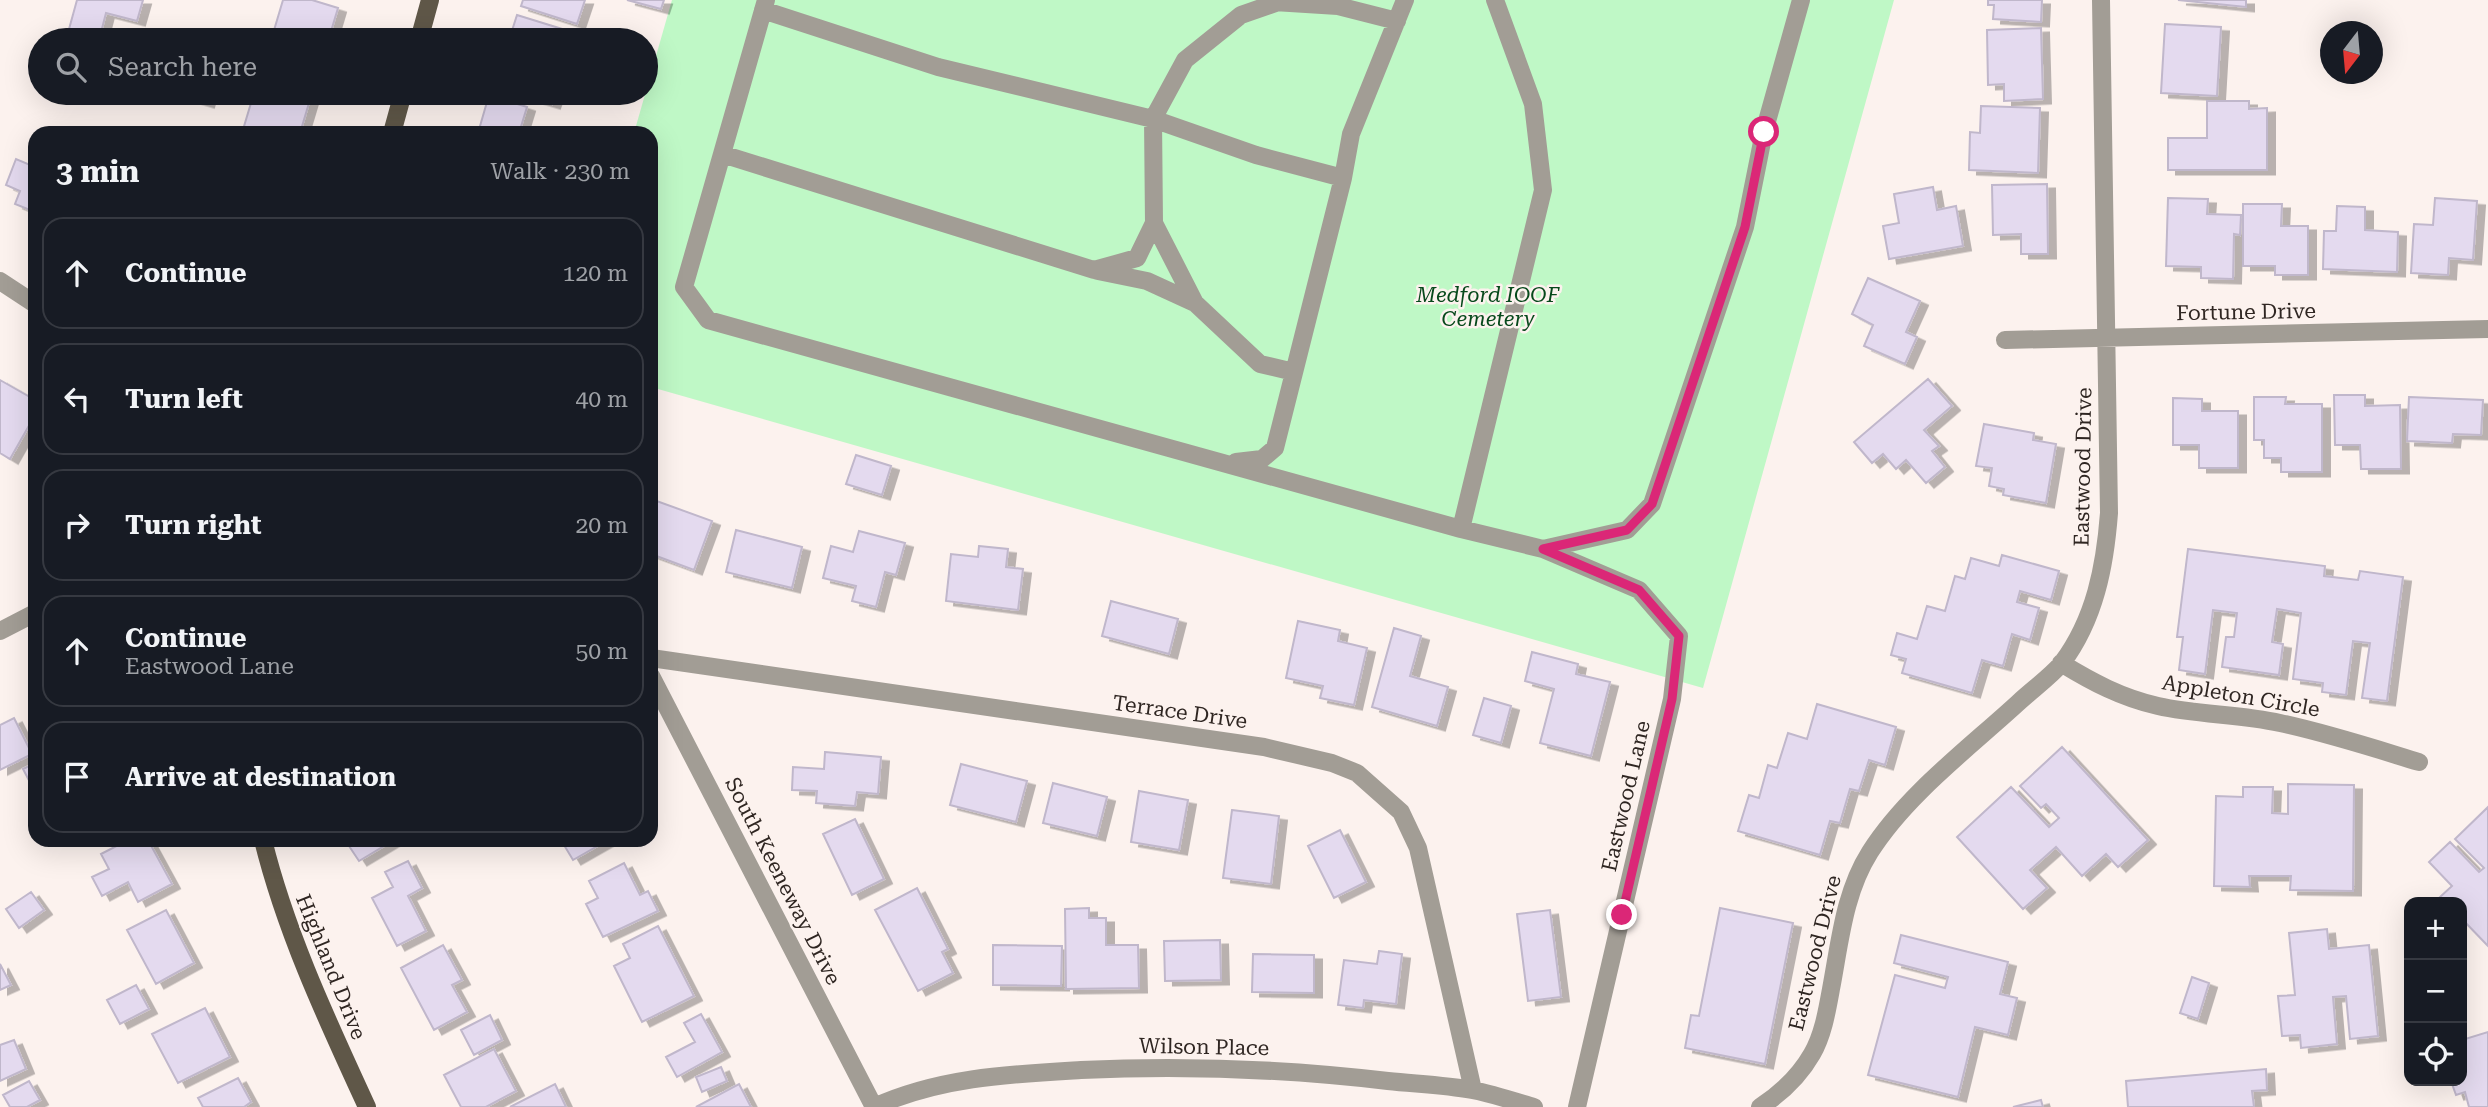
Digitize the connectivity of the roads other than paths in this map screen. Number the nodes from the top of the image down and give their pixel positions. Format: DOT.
graph roads {
  1 [pos="430,0"];
  2 [pos="1405,0"];
  3 [pos="1495,0"];
  4 [pos="1801,0"];
  5 [pos="2101,0"];
  6 [pos="1276,1"];
  7 [pos="765,5"];
  8 [pos="1397,21"];
  9 [pos="422,28"];
  10 [pos="400,105"];
  11 [pos="1153,119"];
  12 [pos="394,126"];
  13 [pos="722,155"];
  14 [pos="1343,178"];
  15 [pos="1154,223"];
  16 [pos="1094,270"];
  17 [pos="0,281"];
  18 [pos="28,299"];
  19 [pos="1195,303"];
  20 [pos="2488,329"];
  21 [pos="2107,338"];
  22 [pos="2005,340"];
  23 [pos="1294,372"];
  24 [pos="1226,463"];
  25 [pos="1461,529"];
  26 [pos="1543,549"];
  27 [pos="28,616"];
  28 [pos="0,631"];
  29 [pos="658,659"];
  30 [pos="2061,663"];
  31 [pos="658,690"];
  32 [pos="2419,762"];
  33 [pos="264,847"];
  34 [pos="1473,1090"];
  35 [pos="367,1107"];
  36 [pos="874,1107"];
  37 [pos="1534,1107"];
  38 [pos="1577,1107"];
  39 [pos="1760,1107"];
  1 -- 9 [label="main road"];
  2 -- 8 [label="street"];
  3 -- 25 [label="street"];
  4 -- 26 [label="street"];
  5 -- 21 [label="street, Eastwood Drive"];
  6 -- 8 [label="street"];
  6 -- 11 [label="street"];
  7 -- 11 [label="street"];
  7 -- 13 [label="street"];
  8 -- 14 [label="street"];
  10 -- 12 [label="main road"];
  11 -- 14 [label="street"];
  11 -- 15 [label="street"];
  13 -- 16 [label="street"];
  13 -- 24 [label="street, Eastwood Lane"];
  14 -- 23 [label="street"];
  15 -- 16 [label="street"];
  15 -- 19 [label="street"];
  16 -- 19 [label="street"];
  17 -- 18 [label="street"];
  19 -- 23 [label="street"];
  20 -- 21 [label="street, Fortune Drive"];
  21 -- 22 [label="street, Fortune Drive"];
  21 -- 30 [label="street, Eastwood Drive"];
  23 -- 24 [label="street"];
  24 -- 25 [label="street, Eastwood Lane"];
  25 -- 26 [label="street, Eastwood Lane"];
  26 -- 38 [label="street, Eastwood Lane"];
  27 -- 28 [label="street"];
  29 -- 34 [label="street, Terrace Drive"];
  30 -- 32 [label="street, Appleton Circle"];
  30 -- 39 [label="street, Eastwood Drive"];
  31 -- 36 [label="street, South Keeneway Drive"];
  33 -- 35 [label="main road, Highland Drive"];
  34 -- 36 [label="street, Wilson Place"];
  34 -- 37 [label="street, Wilson Place"];
}
